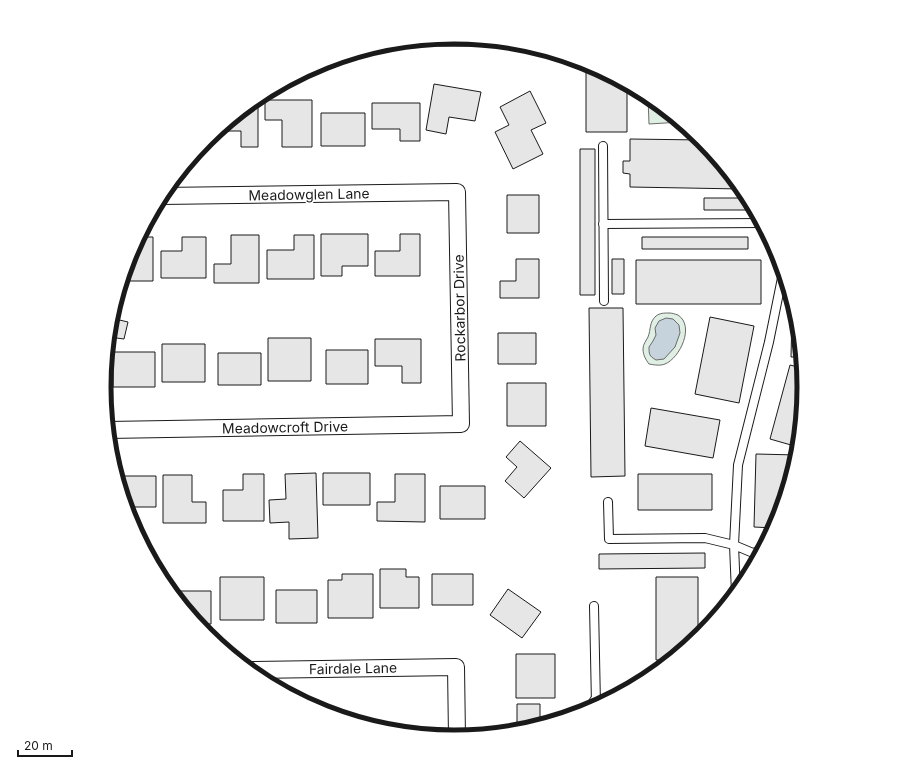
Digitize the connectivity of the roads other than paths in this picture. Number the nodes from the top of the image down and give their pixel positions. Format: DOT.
graph roads {
  1 [pos="603,146"];
  2 [pos="457,192"];
  3 [pos="169,196"];
  4 [pos="755,223"];
  5 [pos="603,224"];
  6 [pos="781,284"];
  7 [pos="604,301"];
  8 [pos="461,424"];
  9 [pos="114,430"];
  10 [pos="608,502"];
  11 [pos="734,545"];
  12 [pos="755,552"];
  13 [pos="736,583"];
  14 [pos="594,606"];
  15 [pos="260,670"];
  16 [pos="598,699"];
  17 [pos="457,730"];
  1 -- 5 [label="lane"];
  2 -- 3 [label="street, Meadowglen Lane"];
  2 -- 8 [label="street, Rockarbor Drive"];
  4 -- 5 [label="lane"];
  5 -- 7 [label="lane"];
  6 -- 11 [label="lane"];
  8 -- 9 [label="street, Meadowcroft Drive"];
  10 -- 11 [label="lane"];
  11 -- 12 [label="lane"];
  11 -- 13 [label="lane"];
  14 -- 16 [label="lane"];
  15 -- 17 [label="street, Fairdale Lane"];
}
